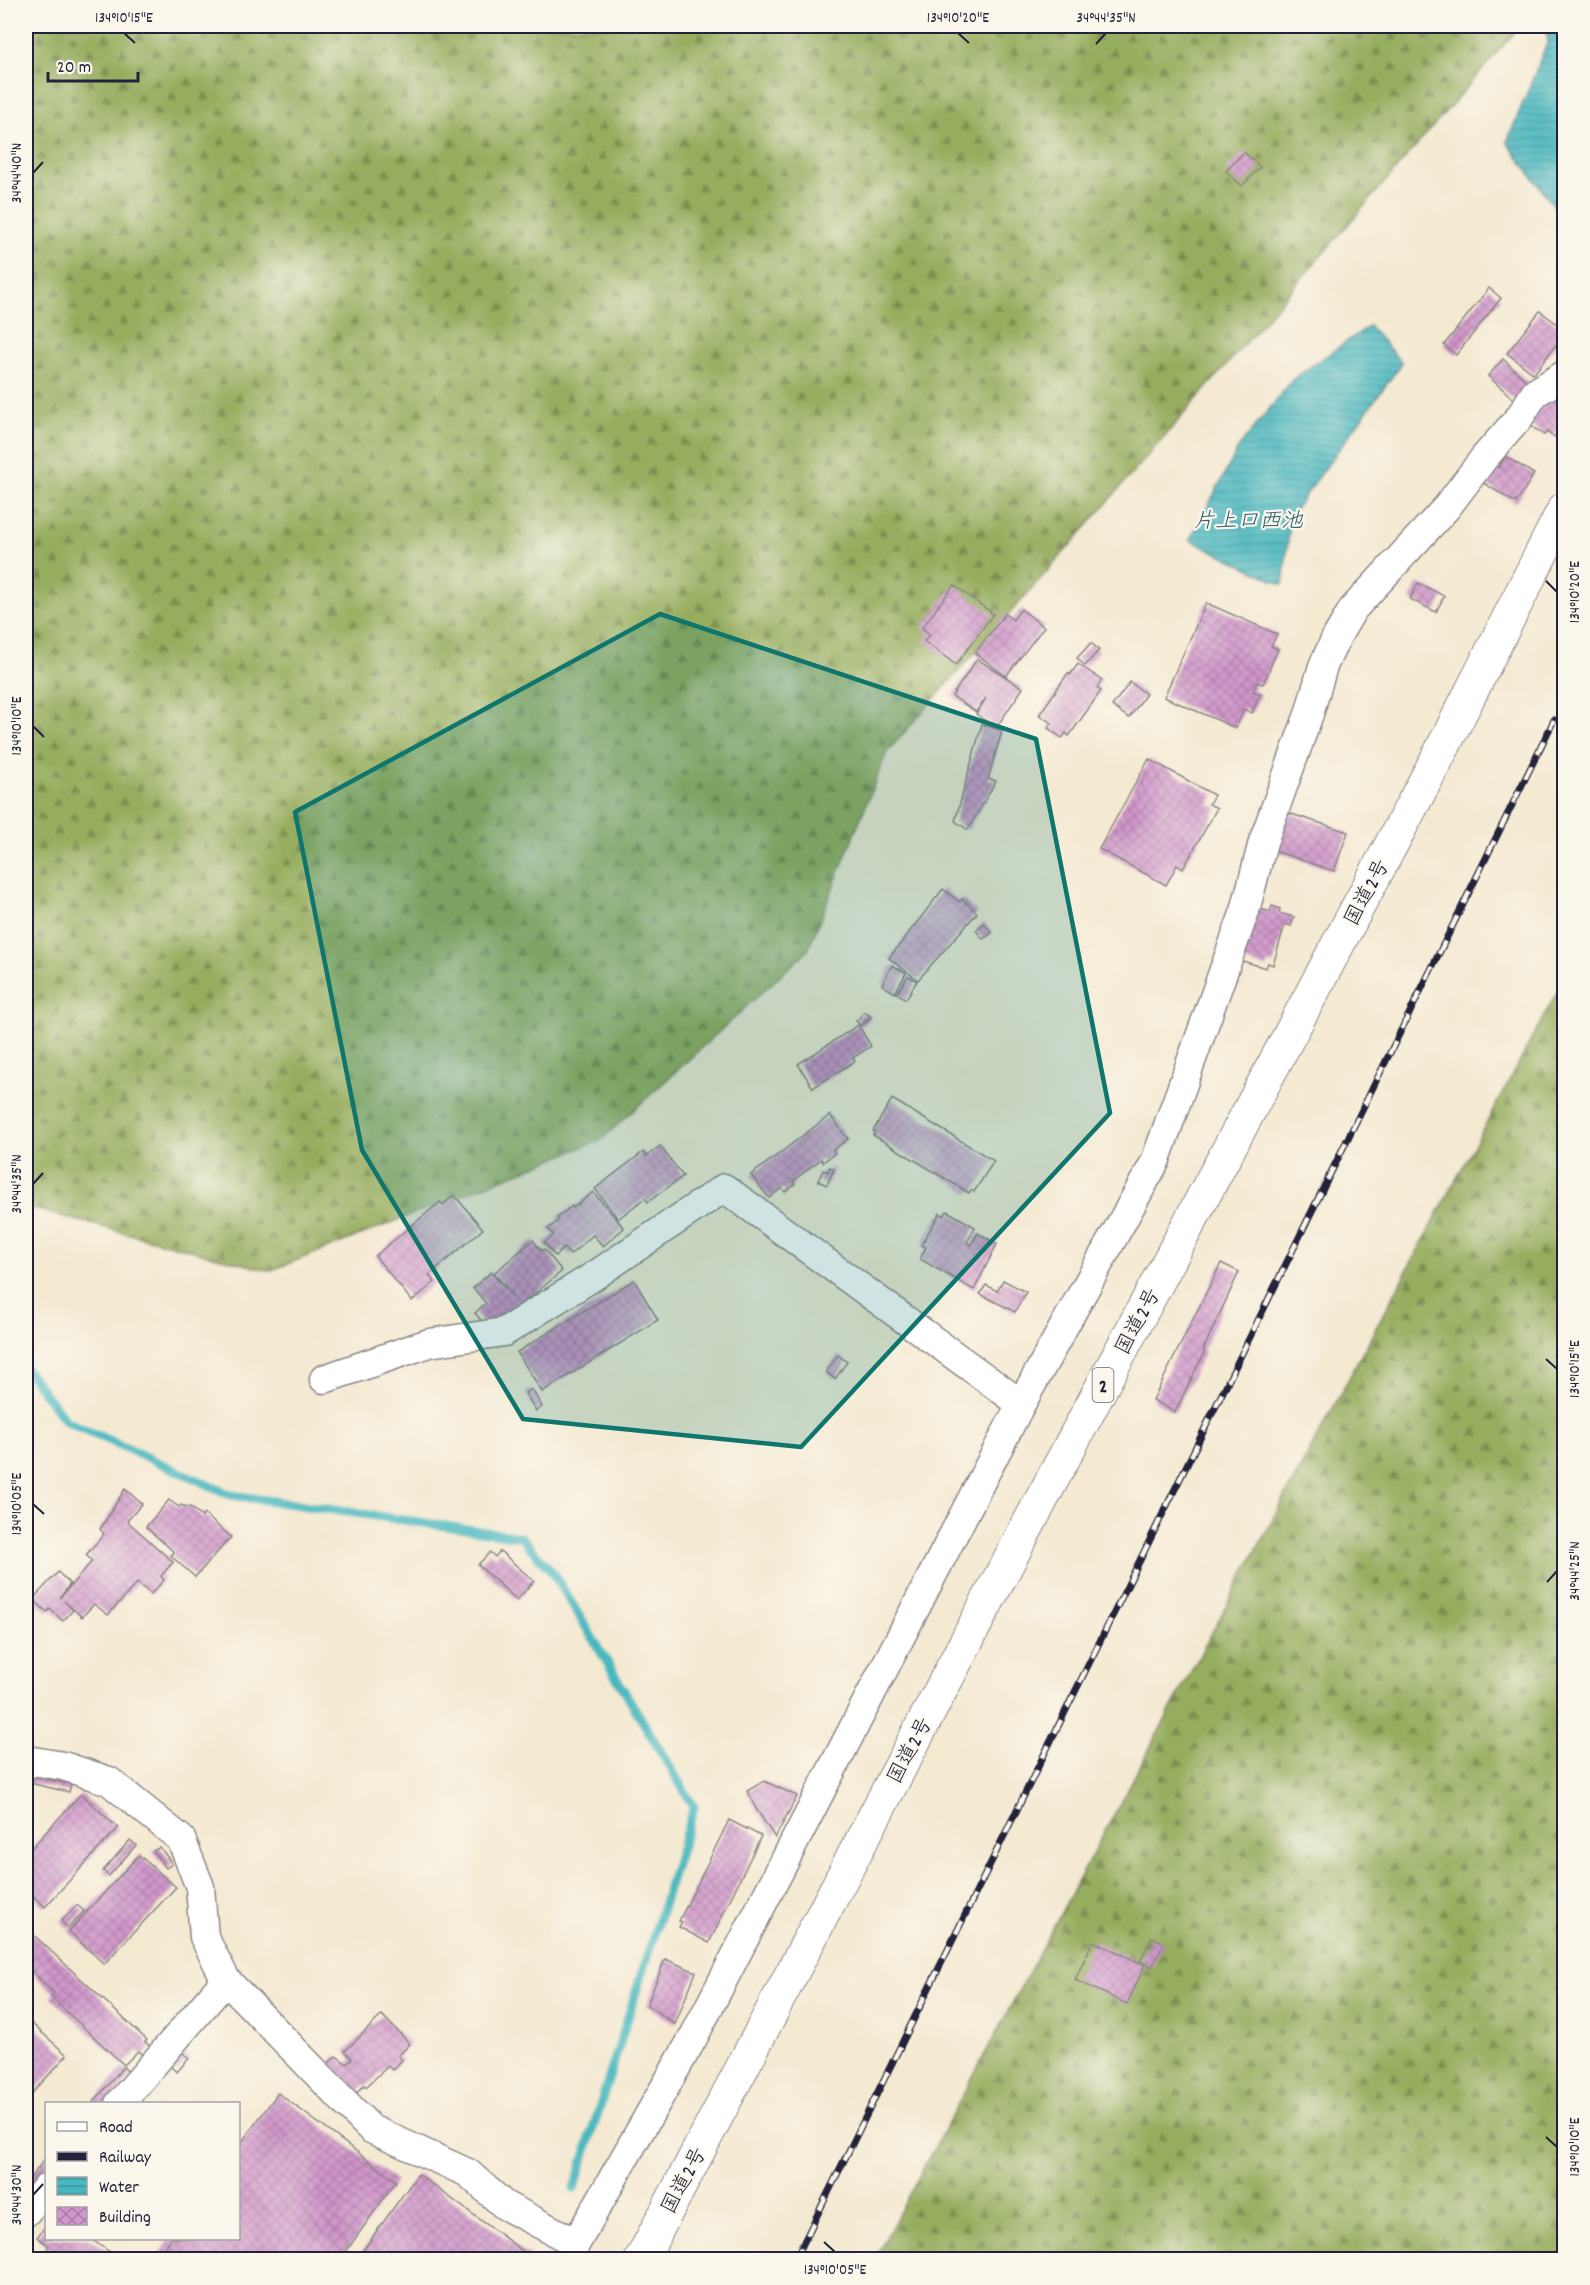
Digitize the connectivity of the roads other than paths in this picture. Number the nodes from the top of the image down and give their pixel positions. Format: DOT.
graph roads {
  1 [pos="1564,375"];
  2 [pos="1564,509"];
  3 [pos="324,1379"];
  4 [pos="1022,1404"];
  5 [pos="26,1765"];
  6 [pos="226,1980"];
  7 [pos="120,2102"];
  8 [pos="45,2189"];
  9 [pos="26,2212"];
  10 [pos="572,2251"];
  11 [pos="641,2259"];
  1 -- 4 [label="street"];
  2 -- 11 [label="highway, 国道2号 / 2"];
  3 -- 4 [label="street"];
  4 -- 10 [label="street"];
  5 -- 6 [label="street"];
  6 -- 7 [label="street"];
  6 -- 10 [label="street"];
  8 -- 9 [label="street"];
}
